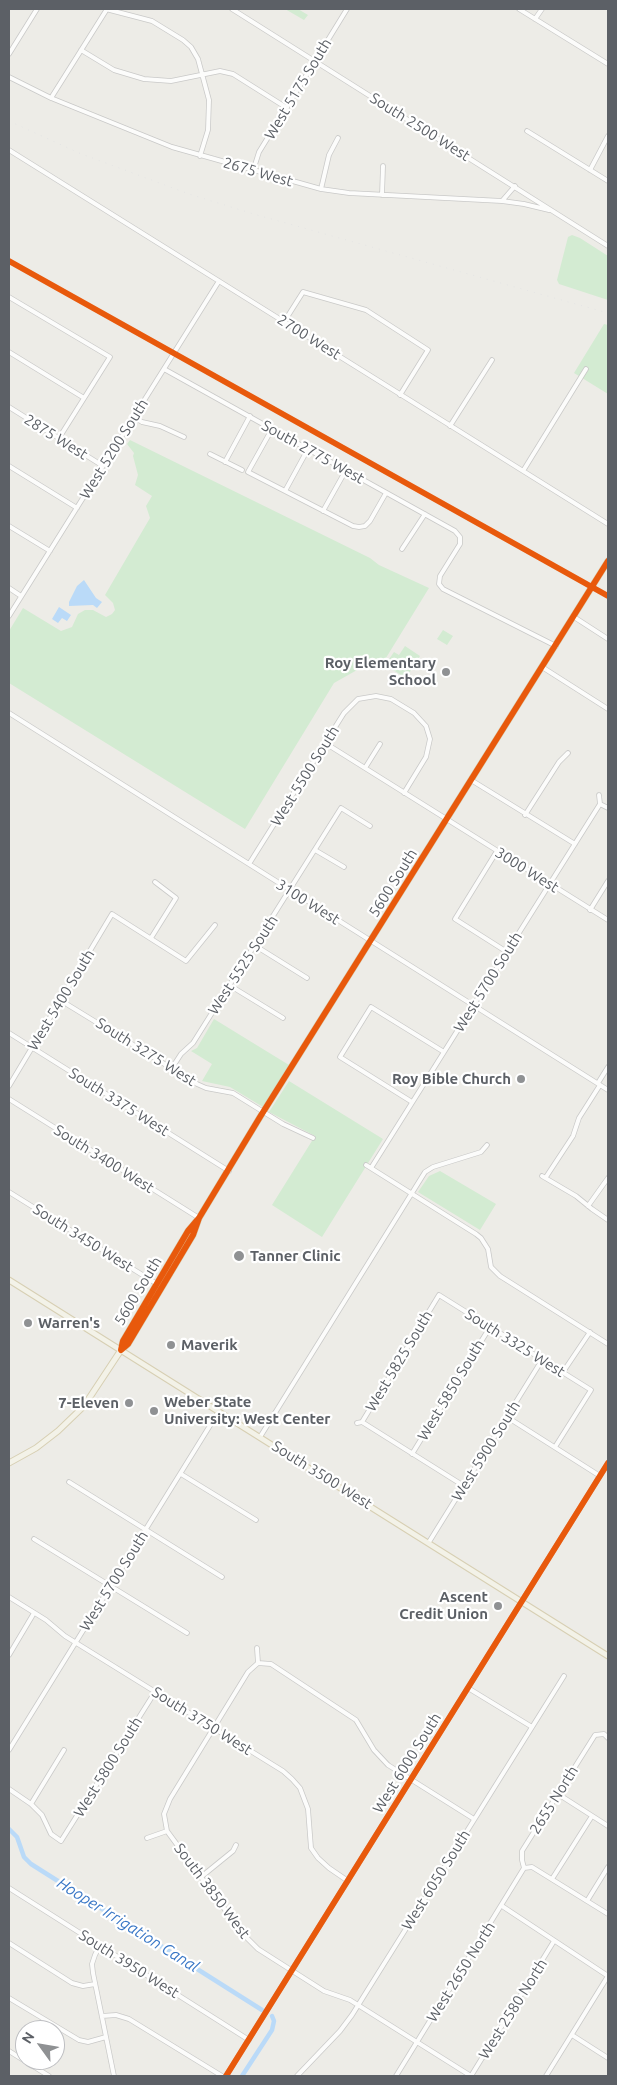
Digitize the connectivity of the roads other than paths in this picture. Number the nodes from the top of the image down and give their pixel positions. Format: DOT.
graph roads {
  1 [pos="37,9"];
  2 [pos="106,9"];
  3 [pos="232,9"];
  4 [pos="347,9"];
  5 [pos="519,9"];
  6 [pos="542,9"];
  7 [pos="535,19"];
  8 [pos="81,50"];
  9 [pos="9,54"];
  10 [pos="315,61"];
  11 [pos="608,64"];
  12 [pos="203,74"];
  13 [pos="9,77"];
  14 [pos="51,98"];
  15 [pos="287,108"];
  16 [pos="527,131"];
  17 [pos="608,136"];
  18 [pos="338,138"];
  19 [pos="9,150"];
  20 [pos="200,156"];
  21 [pos="383,166"];
  22 [pos="590,170"];
  23 [pos="253,171"];
  24 [pos="608,181"];
  25 [pos="515,186"];
  26 [pos="321,189"];
  27 [pos="382,195"];
  28 [pos="502,201"];
  29 [pos="554,212"];
  30 [pos="608,246"];
  31 [pos="219,281"];
  32 [pos="9,297"];
  33 [pos="284,322"];
  34 [pos="9,352"];
  35 [pos="492,360"];
  36 [pos="164,369"];
  37 [pos="586,369"];
  38 [pos="400,394"];
  39 [pos="84,398"];
  40 [pos="9,407"];
  41 [pos="250,416"];
  42 [pos="134,417"];
  43 [pos="450,426"];
  44 [pos="272,429"];
  45 [pos="184,436"];
  46 [pos="59,438"];
  47 [pos="308,449"];
  48 [pos="210,454"];
  49 [pos="225,462"];
  50 [pos="9,466"];
  51 [pos="103,466"];
  52 [pos="242,470"];
  53 [pos="346,470"];
  54 [pos="523,471"];
  55 [pos="284,491"];
  56 [pos="386,492"];
  57 [pos="77,508"];
  58 [pos="323,511"];
  59 [pos="425,514"];
  60 [pos="608,524"];
  61 [pos="9,526"];
  62 [pos="402,549"];
  63 [pos="50,551"];
  64 [pos="608,561"];
  65 [pos="9,588"];
  66 [pos="21,596"];
  67 [pos="9,616"];
  68 [pos="574,616"];
  69 [pos="608,639"];
  70 [pos="556,646"];
  71 [pos="542,667"];
  72 [pos="608,709"];
  73 [pos="9,713"];
  74 [pos="325,743"];
  75 [pos="380,744"];
  76 [pos="568,753"];
  77 [pos="365,768"];
  78 [pos="471,780"];
  79 [pos="404,793"];
  80 [pos="599,795"];
  81 [pos="600,804"];
  82 [pos="608,808"];
  83 [pos="526,814"];
  84 [pos="447,820"];
  85 [pos="370,826"];
  86 [pos="575,844"];
  87 [pos="315,850"];
  88 [pos="497,851"];
  89 [pos="249,864"];
  90 [pos="344,867"];
  91 [pos="608,881"];
  92 [pos="155,882"];
  93 [pos="550,884"];
  94 [pos="290,890"];
  95 [pos="590,910"];
  96 [pos="608,920"];
  97 [pos="215,925"];
  98 [pos="151,938"];
  99 [pos="371,941"];
  100 [pos="254,945"];
  101 [pos="507,952"];
  102 [pos="307,978"];
  103 [pos="229,985"];
  104 [pos="60,1000"];
  105 [pos="474,1005"];
  106 [pos="283,1018"];
  107 [pos="9,1033"];
  108 [pos="32,1048"];
  109 [pos="444,1052"];
  110 [pos="172,1068"];
  111 [pos="608,1068"];
  112 [pos="599,1084"];
  113 [pos="9,1086"];
  114 [pos="608,1090"];
  115 [pos="9,1099"];
  116 [pos="412,1102"];
  117 [pos="265,1113"];
  118 [pos="313,1138"];
  119 [pos="487,1145"];
  120 [pos="229,1171"];
  121 [pos="608,1178"];
  122 [pos="9,1192"];
  123 [pos="412,1193"];
  124 [pos="588,1206"];
  125 [pos="199,1218"];
  126 [pos="608,1220"];
  127 [pos="9,1280"];
  128 [pos="157,1284"];
  129 [pos="439,1295"];
  130 [pos="490,1327"];
  131 [pos="590,1332"];
  132 [pos="608,1344"];
  133 [pos="121,1350"];
  134 [pos="542,1360"];
  135 [pos="563,1372"];
  136 [pos="219,1412"];
  137 [pos="507,1418"];
  138 [pos="260,1437"];
  139 [pos="555,1448"];
  140 [pos="412,1454"];
  141 [pos="9,1463"];
  142 [pos="608,1463"];
  143 [pos="181,1474"];
  144 [pos="600,1476"];
  145 [pos="69,1482"];
  146 [pos="464,1486"];
  147 [pos="256,1520"];
  148 [pos="146,1530"];
  149 [pos="34,1539"];
  150 [pos="429,1542"];
  151 [pos="222,1577"];
  152 [pos="110,1586"];
  153 [pos="9,1597"];
  154 [pos="522,1602"];
  155 [pos="34,1613"];
  156 [pos="187,1633"];
  157 [pos="76,1642"];
  158 [pos="257,1648"];
  159 [pos="9,1655"];
  160 [pos="608,1656"];
  161 [pos="258,1663"];
  162 [pos="564,1676"];
  163 [pos="468,1688"];
  164 [pos="155,1692"];
  165 [pos="532,1727"];
  166 [pos="214,1728"];
  167 [pos="608,1738"];
  168 [pos="9,1750"];
  169 [pos="64,1750"];
  170 [pos="411,1780"];
  171 [pos="9,1789"];
  172 [pos="558,1794"];
  173 [pos="31,1804"];
  174 [pos="592,1816"];
  175 [pos="474,1819"];
  176 [pos="608,1826"];
  177 [pos="167,1831"];
  178 [pos="147,1838"];
  179 [pos="236,1845"];
  180 [pos="608,1867"];
  181 [pos="524,1868"];
  182 [pos="201,1877"];
  183 [pos="552,1880"];
  184 [pos="348,1881"];
  185 [pos="9,1888"];
  186 [pos="588,1901"];
  187 [pos="502,1906"];
  188 [pos="608,1914"];
  189 [pos="554,1941"];
  190 [pos="9,1943"];
  191 [pos="100,1945"];
  192 [pos="292,1971"];
  193 [pos="608,1976"];
  194 [pos="95,1984"];
  195 [pos="9,1998"];
  196 [pos="358,2005"];
  197 [pos="102,2016"];
  198 [pos="572,2035"];
  199 [pos="106,2037"];
  200 [pos="249,2040"];
  201 [pos="417,2042"];
  202 [pos="9,2051"];
  203 [pos="608,2058"];
  204 [pos="49,2076"];
  205 [pos="114,2076"];
  206 [pos="222,2076"];
  207 [pos="226,2076"];
  208 [pos="297,2076"];
  209 [pos="396,2076"];
  210 [pos="471,2076"];
  211 [pos="546,2076"];
  1 -- 9 [label="street"];
  2 -- 8 [label="street"];
  2 -- 12 [label="street"];
  3 -- 10 [label="street, South 2500 West"];
  4 -- 10 [label="street, West 5175 South"];
  5 -- 7 [label="street"];
  6 -- 7 [label="street"];
  7 -- 11 [label="street"];
  8 -- 12 [label="street"];
  8 -- 14 [label="street"];
  10 -- 15 [label="street, West 5175 South"];
  10 -- 25 [label="street, South 2500 West"];
  12 -- 15 [label="street"];
  12 -- 20 [label="street"];
  13 -- 14 [label="street, 2675 West"];
  14 -- 20 [label="street, 2675 West"];
  15 -- 23 [label="street, West 5175 South"];
  16 -- 22 [label="street"];
  17 -- 22 [label="street"];
  18 -- 26 [label="street"];
  19 -- 31 [label="street, 2700 West"];
  20 -- 23 [label="street, 2675 West"];
  21 -- 27 [label="street"];
  22 -- 24 [label="street"];
  23 -- 26 [label="street, 2675 West"];
  25 -- 28 [label="street"];
  25 -- 29 [label="street, South 2500 West"];
  26 -- 27 [label="street, 2675 West"];
  27 -- 28 [label="street, 2675 West"];
  28 -- 29 [label="street, 2675 West"];
  29 -- 30 [label="street, South 2500 West"];
  31 -- 33 [label="street, 2700 West"];
  31 -- 36 [label="street, West 5200 South"];
  32 -- 39 [label="street"];
  33 -- 38 [label="street, 2700 West"];
  33 -- 38 [label="street"];
  34 -- 39 [label="street"];
  35 -- 43 [label="street"];
  36 -- 41 [label="street, South 2775 West"];
  36 -- 42 [label="street, West 5200 South"];
  37 -- 54 [label="street"];
  38 -- 43 [label="street, 2700 West"];
  39 -- 46 [label="street"];
  40 -- 46 [label="street, 2875 West"];
  41 -- 44 [label="street, South 2775 West"];
  41 -- 49 [label="street"];
  42 -- 45 [label="street"];
  42 -- 51 [label="street, West 5200 South"];
  43 -- 54 [label="street, 2700 West"];
  44 -- 47 [label="street, South 2775 West"];
  44 -- 55 [label="street"];
  46 -- 51 [label="street, 2875 West"];
  47 -- 53 [label="street, South 2775 West"];
  47 -- 55 [label="street"];
  48 -- 49 [label="street"];
  49 -- 52 [label="street"];
  50 -- 57 [label="street"];
  51 -- 57 [label="street, West 5200 South"];
  53 -- 56 [label="street, South 2775 West"];
  53 -- 58 [label="street"];
  54 -- 60 [label="street, 2700 West"];
  55 -- 58 [label="street"];
  56 -- 58 [label="street"];
  56 -- 59 [label="street, South 2775 West"];
  57 -- 63 [label="street, West 5200 South"];
  59 -- 62 [label="street"];
  59 -- 70 [label="street, South 2775 West"];
  61 -- 63 [label="street"];
  63 -- 66 [label="street, West 5200 South"];
  64 -- 68 [label="main road, 5600 South"];
  65 -- 66 [label="street"];
  66 -- 67 [label="street, West 5200 South"];
  68 -- 69 [label="street"];
  68 -- 70 [label="main road, 5600 South"];
  70 -- 71 [label="main road, 5600 South"];
  71 -- 72 [label="street"];
  71 -- 78 [label="main road, 5600 South"];
  73 -- 89 [label="street, 3100 West"];
  74 -- 77 [label="street, 3000 West"];
  74 -- 79 [label="street, West 5500 South"];
  74 -- 89 [label="street, West 5500 South"];
  75 -- 77 [label="street"];
  76 -- 83 [label="street"];
  77 -- 79 [label="street, 3000 West"];
  78 -- 83 [label="street"];
  78 -- 84 [label="main road, 5600 South"];
  79 -- 84 [label="street, 3000 West"];
  80 -- 81 [label="street"];
  81 -- 82 [label="street"];
  81 -- 86 [label="street, West 5700 South"];
  83 -- 86 [label="street"];
  84 -- 88 [label="street, 3000 West"];
  84 -- 99 [label="main road, 5600 South"];
  85 -- 87 [label="street, West 5525 South"];
  86 -- 93 [label="street, West 5700 South"];
  87 -- 90 [label="street"];
  87 -- 94 [label="street, West 5525 South"];
  88 -- 93 [label="street, 3000 West"];
  88 -- 101 [label="street"];
  89 -- 94 [label="street, 3100 West"];
  91 -- 95 [label="street"];
  92 -- 98 [label="street"];
  93 -- 95 [label="street, 3000 West"];
  93 -- 101 [label="street, West 5700 South"];
  94 -- 99 [label="street, 3100 West"];
  94 -- 100 [label="street, West 5525 South"];
  95 -- 96 [label="street, 3000 West"];
  97 -- 98 [label="street"];
  98 -- 104 [label="street, West 5400 South"];
  99 -- 105 [label="street, 3100 West"];
  99 -- 117 [label="main road, 5600 South"];
  100 -- 102 [label="street"];
  100 -- 103 [label="street, West 5525 South"];
  101 -- 105 [label="street, West 5700 South"];
  103 -- 106 [label="street"];
  103 -- 110 [label="street, West 5525 South"];
  104 -- 108 [label="street, West 5400 South"];
  104 -- 110 [label="street, South 3275 West"];
  105 -- 109 [label="street, West 5700 South"];
  105 -- 112 [label="street, 3100 West"];
  107 -- 108 [label="street, South 3375 West"];
  108 -- 113 [label="street, West 5400 South"];
  108 -- 120 [label="street, South 3375 West"];
  109 -- 116 [label="street, West 5700 South"];
  109 -- 116 [label="street"];
  110 -- 117 [label="street, South 3275 West"];
  111 -- 112 [label="street"];
  112 -- 114 [label="street, 3100 West"];
  112 -- 124 [label="street"];
  115 -- 125 [label="street, South 3400 West"];
  116 -- 123 [label="street, West 5700 South"];
  117 -- 118 [label="street, South 3275 West"];
  117 -- 120 [label="main road, 5600 South"];
  119 -- 123 [label="street"];
  120 -- 125 [label="main road, 5600 South"];
  121 -- 124 [label="street"];
  122 -- 128 [label="street, South 3450 West"];
  123 -- 131 [label="street"];
  123 -- 138 [label="street"];
  124 -- 126 [label="street"];
  125 -- 128 [label="main road, 5600 South"];
  125 -- 133 [label="main road, 5600 South"];
  127 -- 133 [label="main road, South 3500 West"];
  128 -- 133 [label="main road, 5600 South"];
  129 -- 130 [label="street, South 3325 West"];
  129 -- 140 [label="street, West 5825 South"];
  130 -- 134 [label="street, South 3325 West"];
  130 -- 140 [label="street, West 5850 South"];
  131 -- 132 [label="street"];
  131 -- 135 [label="street"];
  133 -- 136 [label="main road, South 3500 West"];
  133 -- 141 [label="main road"];
  134 -- 135 [label="street, South 3325 West"];
  134 -- 137 [label="street, West 5900 South"];
  135 -- 139 [label="street, South 3325 West"];
  136 -- 138 [label="main road, South 3500 West"];
  136 -- 143 [label="street, West 5700 South"];
  137 -- 139 [label="street"];
  137 -- 146 [label="street, West 5900 South"];
  138 -- 150 [label="main road, South 3500 West"];
  139 -- 144 [label="street"];
  140 -- 146 [label="street"];
  142 -- 144 [label="street, West 6000 South"];
  143 -- 147 [label="street"];
  143 -- 148 [label="street, West 5700 South"];
  144 -- 154 [label="street, West 6000 South"];
  145 -- 148 [label="street"];
  146 -- 150 [label="street, West 5900 South"];
  148 -- 151 [label="street"];
  148 -- 152 [label="street, West 5700 South"];
  149 -- 152 [label="street"];
  150 -- 154 [label="main road, South 3500 West"];
  152 -- 156 [label="street"];
  152 -- 157 [label="street, West 5700 South"];
  153 -- 155 [label="street, South 3750 West"];
  154 -- 160 [label="main road, South 3500 West"];
  154 -- 163 [label="street, West 6000 South"];
  155 -- 157 [label="street, South 3750 West"];
  155 -- 159 [label="street"];
  157 -- 164 [label="street, South 3750 West"];
  157 -- 168 [label="street, West 5700 South"];
  158 -- 161 [label="street"];
  161 -- 166 [label="street"];
  161 -- 170 [label="street"];
  162 -- 165 [label="street, West 6050 South"];
  163 -- 165 [label="street"];
  163 -- 170 [label="street, West 6000 South"];
  164 -- 166 [label="street, South 3750 West"];
  164 -- 173 [label="street, West 5800 South"];
  165 -- 175 [label="street, West 6050 South"];
  166 -- 177 [label="street"];
  166 -- 184 [label="street, South 3750 West"];
  167 -- 172 [label="street, 2655 North"];
  169 -- 173 [label="street"];
  170 -- 175 [label="street"];
  170 -- 184 [label="street, West 6000 South"];
  171 -- 173 [label="street"];
  172 -- 174 [label="street"];
  172 -- 181 [label="street, 2655 North"];
  174 -- 176 [label="street"];
  174 -- 183 [label="street"];
  175 -- 196 [label="street, West 6050 South"];
  177 -- 178 [label="street"];
  177 -- 182 [label="street, South 3850 West"];
  179 -- 182 [label="street"];
  180 -- 186 [label="street"];
  181 -- 183 [label="street"];
  181 -- 187 [label="street, West 2650 North"];
  182 -- 192 [label="street, South 3850 West"];
  183 -- 186 [label="street"];
  184 -- 192 [label="street, West 6000 South"];
  185 -- 191 [label="street, South 3950 West"];
  186 -- 188 [label="street"];
  187 -- 189 [label="street"];
  187 -- 201 [label="street, West 2650 North"];
  189 -- 193 [label="street"];
  189 -- 210 [label="street, West 2580 North"];
  190 -- 194 [label="street"];
  191 -- 194 [label="street"];
  191 -- 200 [label="street, South 3950 West"];
  192 -- 196 [label="street, South 3850 West"];
  192 -- 200 [label="street, West 6000 South"];
  193 -- 198 [label="street"];
  194 -- 197 [label="street"];
  195 -- 199 [label="street"];
  196 -- 201 [label="street, South 3850 West"];
  196 -- 208 [label="street, West 6050 South"];
  197 -- 199 [label="street"];
  197 -- 206 [label="street"];
  198 -- 203 [label="street"];
  198 -- 211 [label="street"];
  199 -- 205 [label="street"];
  200 -- 207 [label="street, West 6000 South"];
  201 -- 209 [label="street, West 2650 North"];
  201 -- 210 [label="street, South 3850 West"];
  202 -- 204 [label="street"];
}
